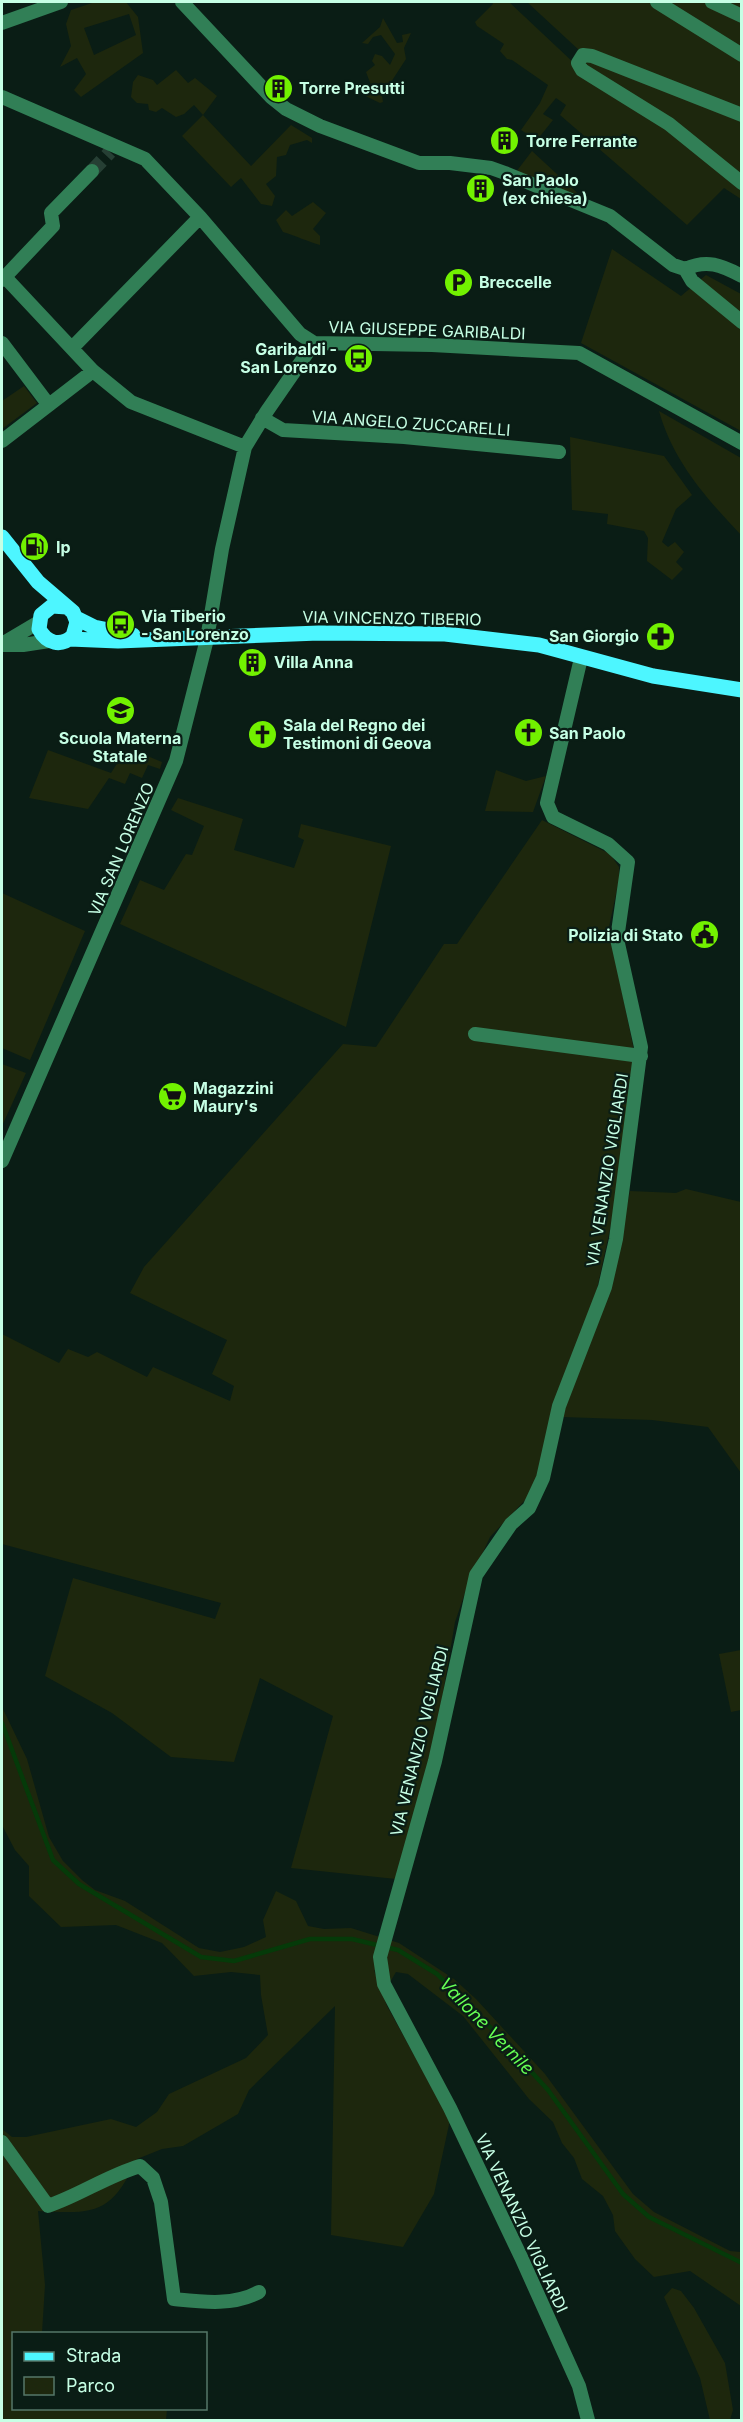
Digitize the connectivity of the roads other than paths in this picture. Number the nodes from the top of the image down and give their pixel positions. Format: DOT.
graph roads {
  1 [pos="61,2"];
  2 [pos="182,2"];
  3 [pos="657,2"];
  4 [pos="712,2"];
  5 [pos="741,16"];
  6 [pos="2,23"];
  7 [pos="741,55"];
  8 [pos="2,97"];
  9 [pos="741,115"];
  10 [pos="92,171"];
  11 [pos="741,183"];
  12 [pos="200,217"];
  13 [pos="685,269"];
  14 [pos="741,276"];
  15 [pos="3,279"];
  16 [pos="741,322"];
  17 [pos="2,343"];
  18 [pos="315,343"];
  19 [pos="73,347"];
  20 [pos="93,371"];
  21 [pos="48,404"];
  22 [pos="262,418"];
  23 [pos="2,441"];
  24 [pos="741,443"];
  25 [pos="245,447"];
  26 [pos="559,452"];
  27 [pos="2,540"];
  28 [pos="38,582"];
  29 [pos="71,613"];
  30 [pos="40,619"];
  31 [pos="145,638"];
  32 [pos="70,639"];
  33 [pos="207,639"];
  34 [pos="49,641"];
  35 [pos="2,645"];
  36 [pos="581,658"];
  37 [pos="741,690"];
  38 [pos="475,1034"];
  39 [pos="641,1056"];
  40 [pos="2,1161"];
  41 [pos="2,2142"];
  42 [pos="259,2292"];
  43 [pos="588,2421"];
  1 -- 6 [label="street"];
  2 -- 13 [label="street"];
  3 -- 7 [label="street"];
  4 -- 5 [label="street"];
  8 -- 12 [label="street, VIA GIUSEPPE GARIBALDI"];
  9 -- 11 [label="street"];
  10 -- 15 [label="street"];
  12 -- 18 [label="street, VIA GIUSEPPE GARIBALDI"];
  12 -- 19 [label="street"];
  13 -- 14 [label="street"];
  13 -- 16 [label="street"];
  15 -- 19 [label="street"];
  17 -- 21 [label="street"];
  18 -- 22 [label="street, VIA SAN LORENZO"];
  18 -- 24 [label="street, VIA GIUSEPPE GARIBALDI"];
  19 -- 20 [label="street"];
  20 -- 21 [label="street"];
  20 -- 25 [label="street"];
  21 -- 23 [label="street"];
  22 -- 25 [label="street, VIA SAN LORENZO"];
  22 -- 26 [label="street, VIA ANGELO ZUCCARELLI"];
  25 -- 33 [label="street, VIA SAN LORENZO"];
  27 -- 28 [label="main road, VIA VINCENZO TIBERIO"];
  28 -- 29 [label="main road, VIA VINCENZO TIBERIO"];
  28 -- 30 [label="main road"];
  29 -- 30 [label="main road"];
  29 -- 31 [label="main road, VIA VINCENZO TIBERIO"];
  29 -- 32 [label="main road"];
  30 -- 34 [label="main road"];
  30 -- 35 [label="street"];
  31 -- 32 [label="main road, VIA VINCENZO TIBERIO"];
  31 -- 33 [label="main road, VIA VINCENZO TIBERIO"];
  32 -- 34 [label="main road"];
  33 -- 36 [label="main road, VIA VINCENZO TIBERIO"];
  33 -- 40 [label="street, VIA SAN LORENZO"];
  34 -- 35 [label="street"];
  36 -- 37 [label="main road, VIA VINCENZO TIBERIO"];
  36 -- 39 [label="street, VIA VENANZIO VIGLIARDI"];
  38 -- 39 [label="street, VIA VENANZIO VIGLIARDI"];
  39 -- 43 [label="street, VIA VENANZIO VIGLIARDI"];
  41 -- 42 [label="street"];
}
